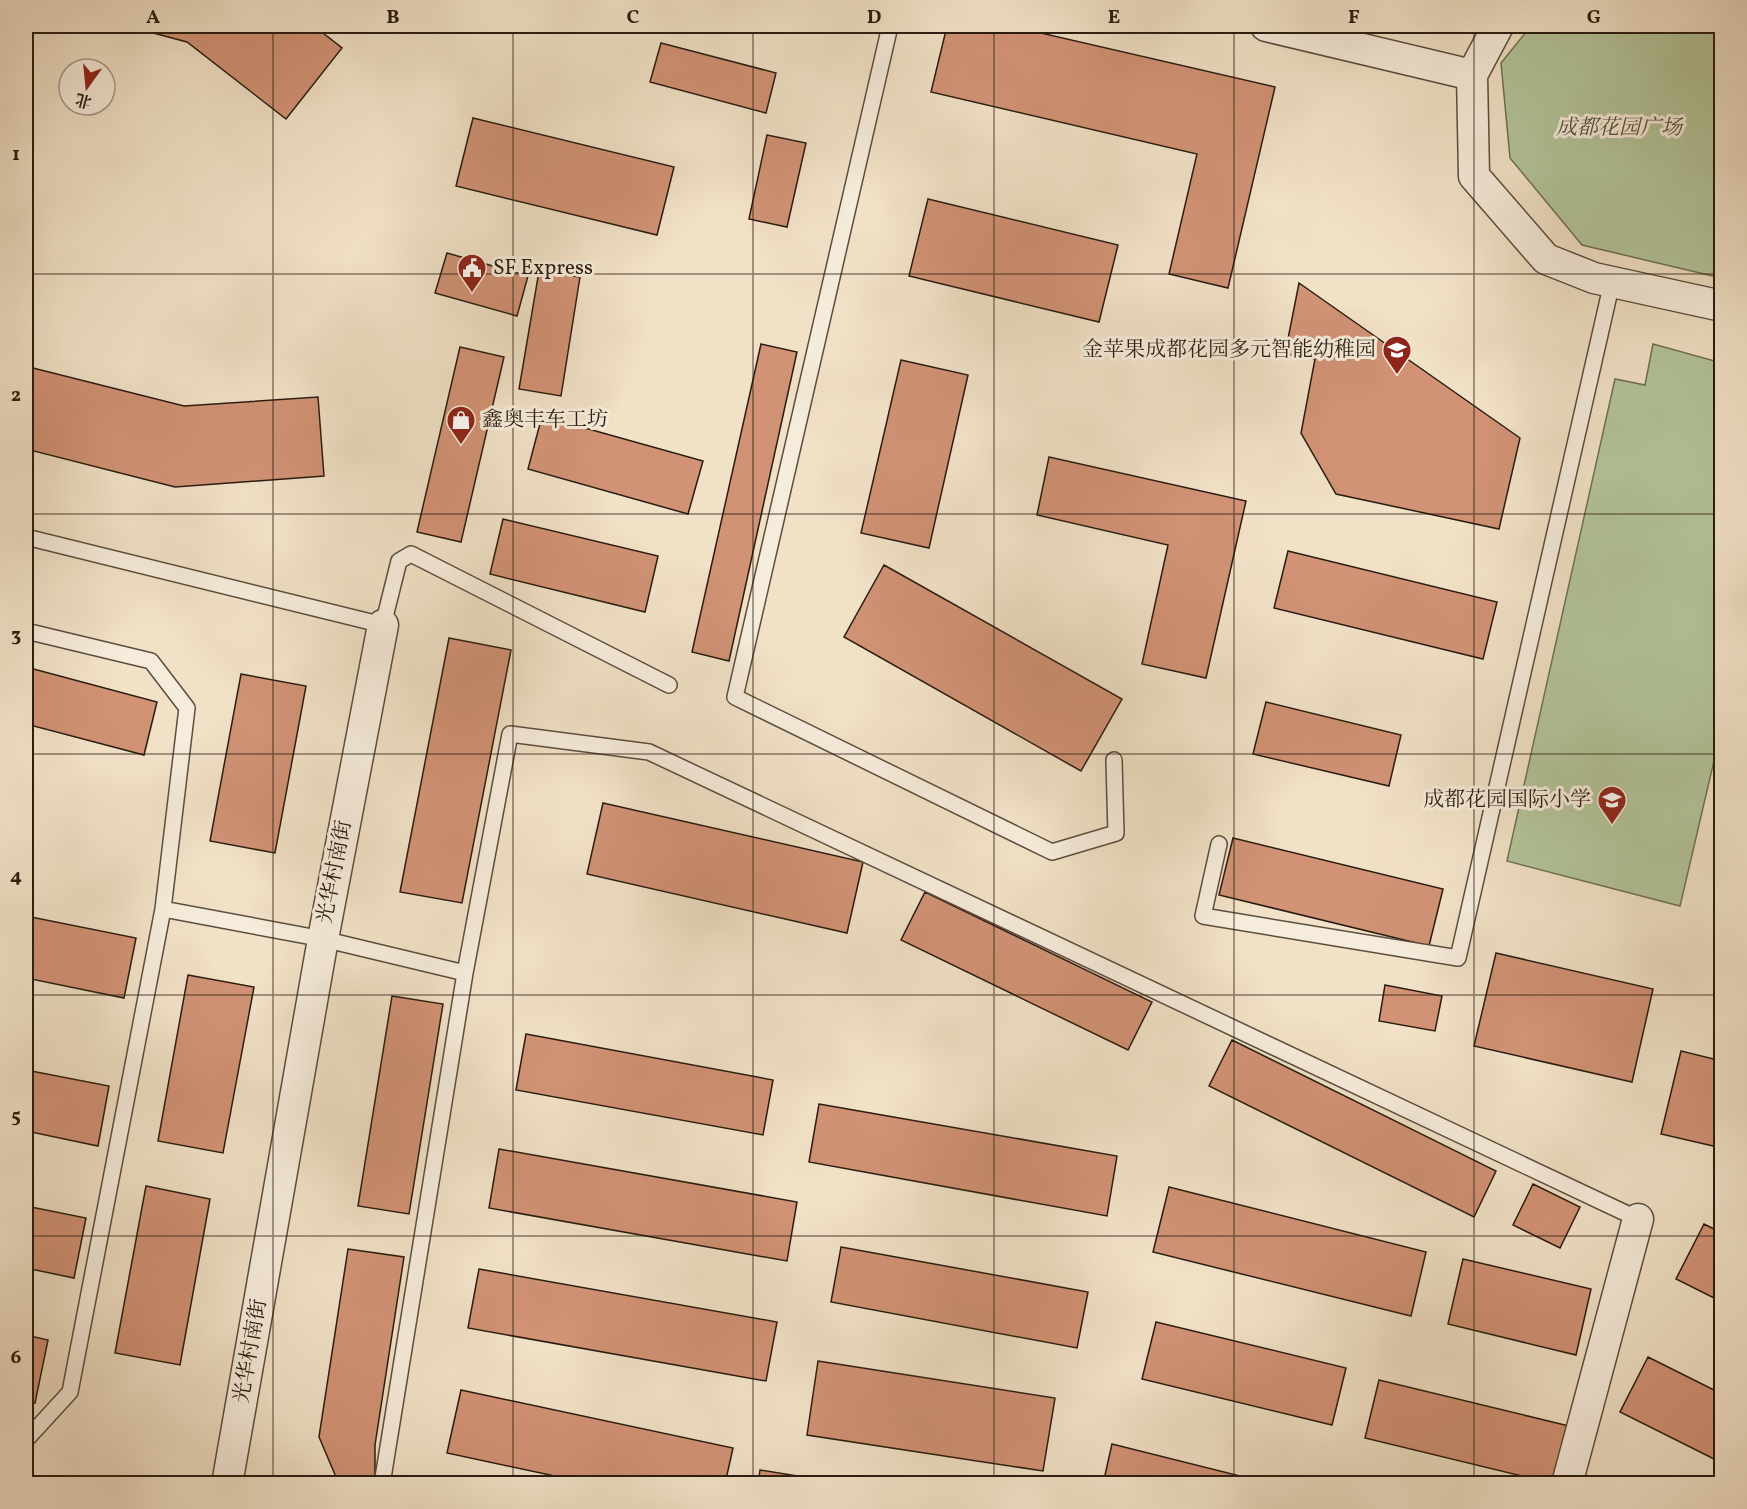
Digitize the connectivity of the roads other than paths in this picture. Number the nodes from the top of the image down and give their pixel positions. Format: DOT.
graph roads {
  1 [pos="890,26"];
  2 [pos="1266,26"];
  3 [pos="1498,26"];
  4 [pos="1472,75"];
  5 [pos="1612,282"];
  6 [pos="1722,306"];
  7 [pos="26,537"];
  8 [pos="383,625"];
  9 [pos="26,631"];
  10 [pos="669,685"];
  11 [pos="1114,760"];
  12 [pos="1219,844"];
  13 [pos="163,909"];
  14 [pos="322,939"];
  15 [pos="465,973"];
  16 [pos="1638,1219"];
  17 [pos="26,1440"];
  18 [pos="227,1484"];
  19 [pos="382,1484"];
  20 [pos="1567,1484"];
  1 -- 11 [label="lane"];
  2 -- 4 [label="street"];
  3 -- 4 [label="street"];
  4 -- 5 [label="street"];
  5 -- 6 [label="street"];
  5 -- 12 [label="lane"];
  7 -- 8 [label="lane"];
  8 -- 10 [label="lane, 光华村南街"];
  8 -- 14 [label="street, 光华村南街"];
  9 -- 13 [label="lane"];
  13 -- 14 [label="lane"];
  13 -- 17 [label="lane"];
  14 -- 15 [label="lane"];
  14 -- 18 [label="street, 光华村南街"];
  15 -- 16 [label="lane"];
  15 -- 19 [label="lane"];
  16 -- 20 [label="street"];
}
